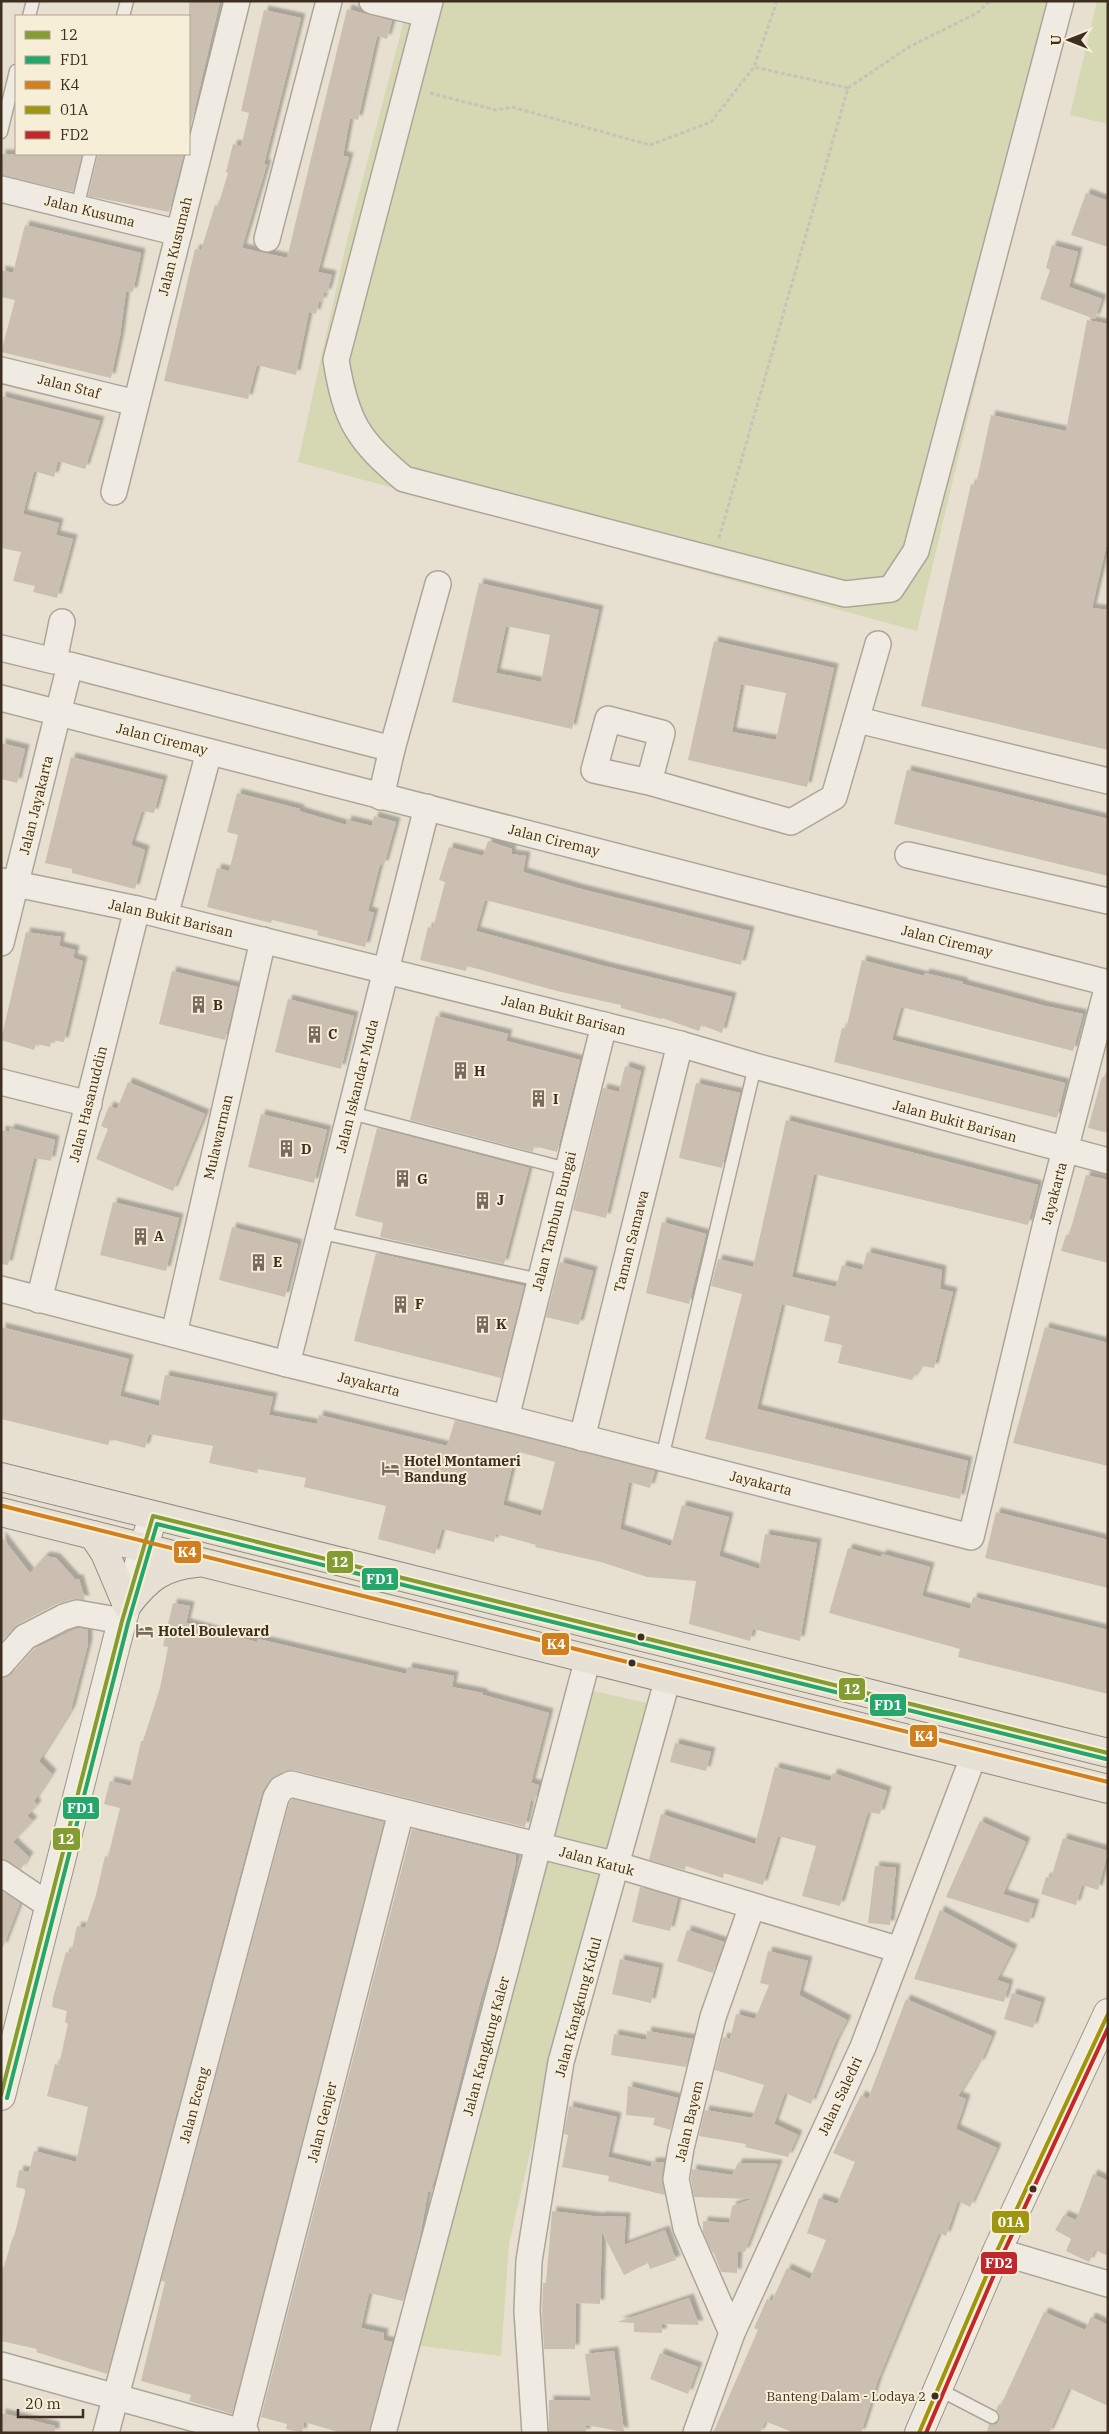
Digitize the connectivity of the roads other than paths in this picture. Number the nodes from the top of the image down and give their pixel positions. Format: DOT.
graph roads {
  1 [pos="33,1"];
  2 [pos="127,1"];
  3 [pos="237,1"];
  4 [pos="328,1"];
  5 [pos="372,1"];
  6 [pos="1061,1"];
  7 [pos="428,8"];
  8 [pos="29,15"];
  9 [pos="124,15"];
  10 [pos="15,74"];
  11 [pos="1,132"];
  12 [pos="90,155"];
  13 [pos="1,189"];
  14 [pos="77,208"];
  15 [pos="178,233"];
  16 [pos="267,239"];
  17 [pos="1,370"];
  18 [pos="136,403"];
  19 [pos="114,492"];
  20 [pos="438,584"];
  21 [pos="62,622"];
  22 [pos="878,644"];
  23 [pos="1,648"];
  24 [pos="1,698"];
  25 [pos="59,713"];
  26 [pos="858,720"];
  27 [pos="392,749"];
  28 [pos="209,752"];
  29 [pos="649,782"];
  30 [pos="1108,782"];
  31 [pos="381,797"];
  32 [pos="427,807"];
  33 [pos="908,855"];
  34 [pos="9,883"];
  35 [pos="1108,901"];
  36 [pos="137,909"];
  37 [pos="165,916"];
  38 [pos="263,940"];
  39 [pos="1,943"];
  40 [pos="385,970"];
  41 [pos="1108,984"];
  42 [pos="604,1025"];
  43 [pos="680,1044"];
  44 [pos="755,1066"];
  45 [pos="1,1082"];
  46 [pos="89,1104"];
  47 [pos="351,1113"];
  48 [pos="1065,1151"];
  49 [pos="1108,1161"];
  50 [pos="567,1169"];
  51 [pos="322,1232"];
  52 [pos="540,1280"];
  53 [pos="1,1289"];
  54 [pos="39,1300"];
  55 [pos="174,1334"];
  56 [pos="287,1364"];
  57 [pos="506,1418"];
  58 [pos="582,1438"];
  59 [pos="662,1458"];
  60 [pos="1,1477"];
  61 [pos="1,1512"];
  62 [pos="153,1516"];
  63 [pos="93,1535"];
  64 [pos="145,1547"];
  65 [pos="208,1563"];
  66 [pos="125,1613"];
  67 [pos="588,1658"];
  68 [pos="1,1664"];
  69 [pos="668,1678"];
  70 [pos="1108,1753"];
  71 [pos="974,1755"];
  72 [pos="1063,1778"];
  73 [pos="290,1784"];
  74 [pos="1108,1789"];
  75 [pos="1108,1807"];
  76 [pos="401,1812"];
  77 [pos="540,1846"];
  78 [pos="617,1866"];
  79 [pos="1,1873"];
  80 [pos="50,1906"];
  81 [pos="752,1906"];
  82 [pos="900,1950"];
  83 [pos="1108,2013"];
  84 [pos="1,2096"];
  85 [pos="997,2251"];
  86 [pos="1108,2284"];
  87 [pos="732,2333"];
  88 [pos="1,2365"];
  89 [pos="938,2389"];
  90 [pos="117,2396"];
  91 [pos="992,2417"];
  92 [pos="244,2432"];
  93 [pos="106,2433"];
  94 [pos="382,2433"];
  95 [pos="535,2433"];
  96 [pos="696,2433"];
  97 [pos="919,2433"];
  1 -- 8 [label="lane"];
  2 -- 9 [label="lane"];
  3 -- 15 [label="street, Jalan Kusumah"];
  4 -- 16 [label="street"];
  5 -- 7 [label="street"];
  6 -- 7 [label="street"];
  10 -- 11 [label="lane"];
  12 -- 14 [label="lane"];
  13 -- 14 [label="street, Jalan Kusuma"];
  14 -- 15 [label="street, Jalan Kusuma"];
  15 -- 18 [label="street, Jalan Kusumah"];
  17 -- 18 [label="street, Jalan Staf"];
  18 -- 19 [label="street, Jalan Kusumah"];
  20 -- 27 [label="street"];
  21 -- 23 [label="street"];
  22 -- 26 [label="street"];
  24 -- 25 [label="street, Jalan Ciremay"];
  25 -- 27 [label="street, Jalan Jayakarta"];
  25 -- 28 [label="street, Jalan Ciremay"];
  25 -- 34 [label="street, Jalan Jayakarta"];
  26 -- 29 [label="street"];
  26 -- 30 [label="street"];
  27 -- 31 [label="street"];
  28 -- 31 [label="street, Jalan Ciremay"];
  28 -- 37 [label="street"];
  31 -- 32 [label="street, Jalan Ciremay"];
  32 -- 40 [label="street, Jalan Iskandar Muda"];
  32 -- 41 [label="street, Jalan Ciremay"];
  33 -- 35 [label="street"];
  34 -- 36 [label="street, Jalan Bukit Barisan"];
  34 -- 39 [label="street, Jalan Jayakarta"];
  36 -- 37 [label="street, Jalan Bukit Barisan"];
  36 -- 46 [label="street, Jalan Hasanuddin"];
  37 -- 38 [label="street, Jalan Bukit Barisan"];
  38 -- 40 [label="street, Jalan Bukit Barisan"];
  38 -- 55 [label="street, Mulawarman"];
  40 -- 42 [label="street, Jalan Bukit Barisan"];
  40 -- 47 [label="street, Jalan Iskandar Muda"];
  41 -- 48 [label="street, Jayakarta"];
  42 -- 43 [label="street, Jalan Bukit Barisan"];
  42 -- 50 [label="street, Jalan Tambun Bungai"];
  43 -- 44 [label="street, Jalan Bukit Barisan"];
  43 -- 58 [label="street, Taman Samawa"];
  44 -- 48 [label="street, Jalan Bukit Barisan"];
  44 -- 59 [label="lane"];
  45 -- 46 [label="street"];
  46 -- 54 [label="street, Jalan Hasanuddin"];
  47 -- 50 [label="lane"];
  47 -- 51 [label="street, Jalan Iskandar Muda"];
  48 -- 49 [label="street, Jalan Bukit Barisan"];
  48 -- 59 [label="street, Jayakarta"];
  50 -- 52 [label="street, Jalan Tambun Bungai"];
  51 -- 52 [label="lane"];
  51 -- 56 [label="street, Jalan Iskandar Muda"];
  52 -- 57 [label="street, Jalan Tambun Bungai"];
  53 -- 54 [label="street, Jayakarta"];
  54 -- 55 [label="street, Jayakarta"];
  55 -- 56 [label="street, Jayakarta"];
  56 -- 57 [label="street, Jayakarta"];
  57 -- 58 [label="street, Jayakarta"];
  58 -- 59 [label="street, Jayakarta"];
  60 -- 62 [label="main road"];
  61 -- 63 [label="main road"];
  62 -- 64 [label="street"];
  62 -- 70 [label="main road"];
  63 -- 64 [label="main road"];
  63 -- 66 [label="main road"];
  64 -- 65 [label="main road"];
  64 -- 66 [label="street"];
  65 -- 66 [label="main road"];
  65 -- 67 [label="main road"];
  66 -- 68 [label="street"];
  66 -- 80 [label="street"];
  67 -- 69 [label="main road"];
  67 -- 77 [label="street, Jalan Kangkung Kaler"];
  69 -- 71 [label="main road"];
  69 -- 78 [label="street, Jalan Kangkung Kidul"];
  71 -- 72 [label="main road"];
  71 -- 82 [label="street, Jalan Saledri"];
  72 -- 74 [label="main road"];
  72 -- 75 [label="main road"];
  73 -- 76 [label="street, Jalan Katuk"];
  73 -- 90 [label="street, Jalan Eceng"];
  76 -- 77 [label="street, Jalan Katuk"];
  76 -- 92 [label="street, Jalan Genjer"];
  77 -- 78 [label="street, Jalan Katuk"];
  77 -- 94 [label="street, Jalan Kangkung Kaler"];
  78 -- 81 [label="street, Jalan Katuk"];
  78 -- 95 [label="street, Jalan Kangkung Kidul"];
  79 -- 80 [label="street"];
  80 -- 84 [label="street"];
  81 -- 82 [label="street, Jalan Katuk"];
  81 -- 87 [label="street, Jalan Bayem"];
  82 -- 87 [label="street, Jalan Saledri"];
  83 -- 85 [label="street"];
  85 -- 86 [label="street"];
  85 -- 89 [label="street"];
  87 -- 96 [label="street, Jalan Saledri"];
  88 -- 90 [label="street"];
  89 -- 91 [label="lane"];
  89 -- 97 [label="street"];
  90 -- 92 [label="street"];
  90 -- 93 [label="street, Jalan Eceng"];
}
